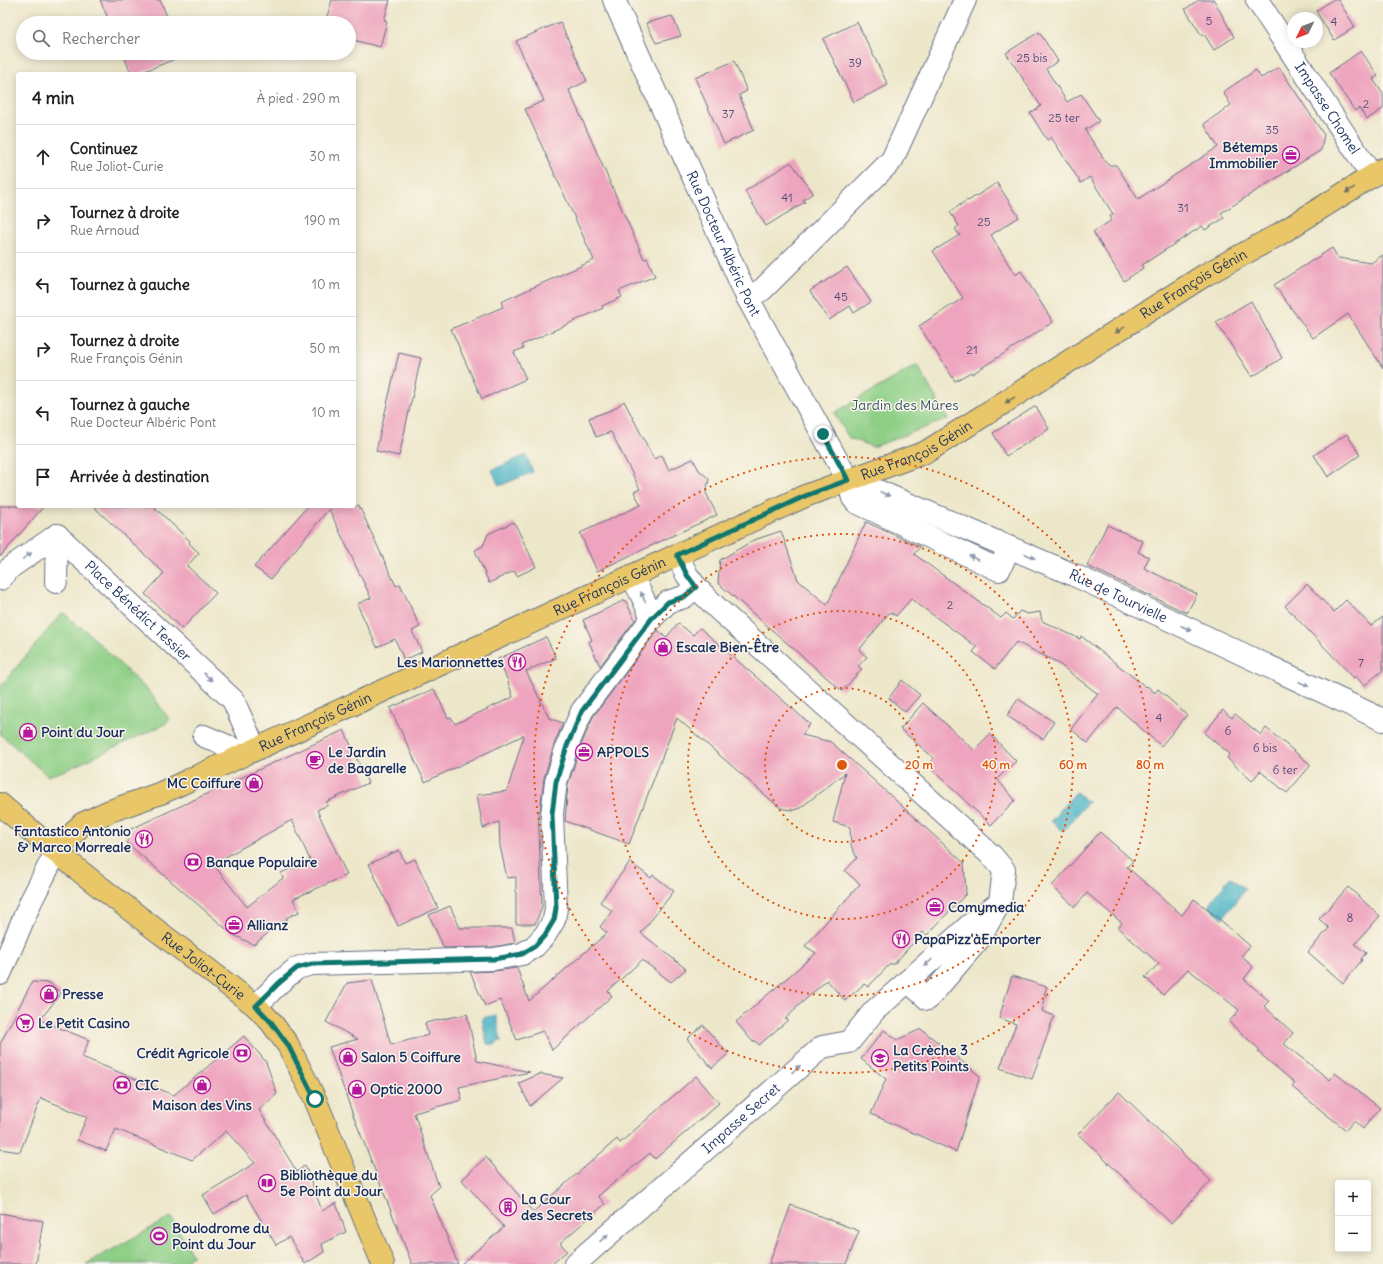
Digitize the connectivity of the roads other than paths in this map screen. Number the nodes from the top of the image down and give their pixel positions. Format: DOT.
graph roads {
  1 [pos="614,0"];
  2 [pos="966,0"];
  3 [pos="1257,0"];
  4 [pos="1377,173"];
  5 [pos="747,297"];
  6 [pos="848,480"];
  7 [pos="57,535"];
  8 [pos="677,555"];
  9 [pos="632,576"];
  10 [pos="0,579"];
  11 [pos="56,582"];
  12 [pos="696,587"];
  13 [pos="652,618"];
  14 [pos="1383,720"];
  15 [pos="204,736"];
  16 [pos="246,753"];
  17 [pos="0,804"];
  18 [pos="56,852"];
  19 [pos="0,974"];
  20 [pos="256,1006"];
  21 [pos="383,1264"];
  22 [pos="575,1264"];
  1 -- 5 [label="street, Rue Docteur Albéric Pont"];
  2 -- 5 [label="street"];
  3 -- 4 [label="street, Impasse Chomel"];
  4 -- 6 [label="main road, Rue François Génin, one-way"];
  5 -- 6 [label="street, Rue Docteur Albéric Pont"];
  6 -- 8 [label="main road, Rue François Génin"];
  6 -- 14 [label="street, Rue de Tourvielle, one-way"];
  10 -- 7 [label="street, one-way"];
  7 -- 11 [label="street"];
  7 -- 16 [label="street, Place Bénédict Tessier, one-way"];
  8 -- 9 [label="main road, Rue François Génin"];
  8 -- 12 [label="street"];
  13 -- 9 [label="street, one-way"];
  9 -- 16 [label="main road, Rue François Génin"];
  12 -- 13 [label="street"];
  22 -- 12 [label="street, Impasse Secret, one-way"];
  13 -- 20 [label="street"];
  15 -- 16 [label="street"];
  16 -- 18 [label="main road, Rue François Génin"];
  17 -- 18 [label="main road, Rue Joliot-Curie"];
  18 -- 19 [label="street"];
  18 -- 20 [label="main road, Rue Joliot-Curie"];
  20 -- 21 [label="main road, Rue Joliot-Curie"];
}
